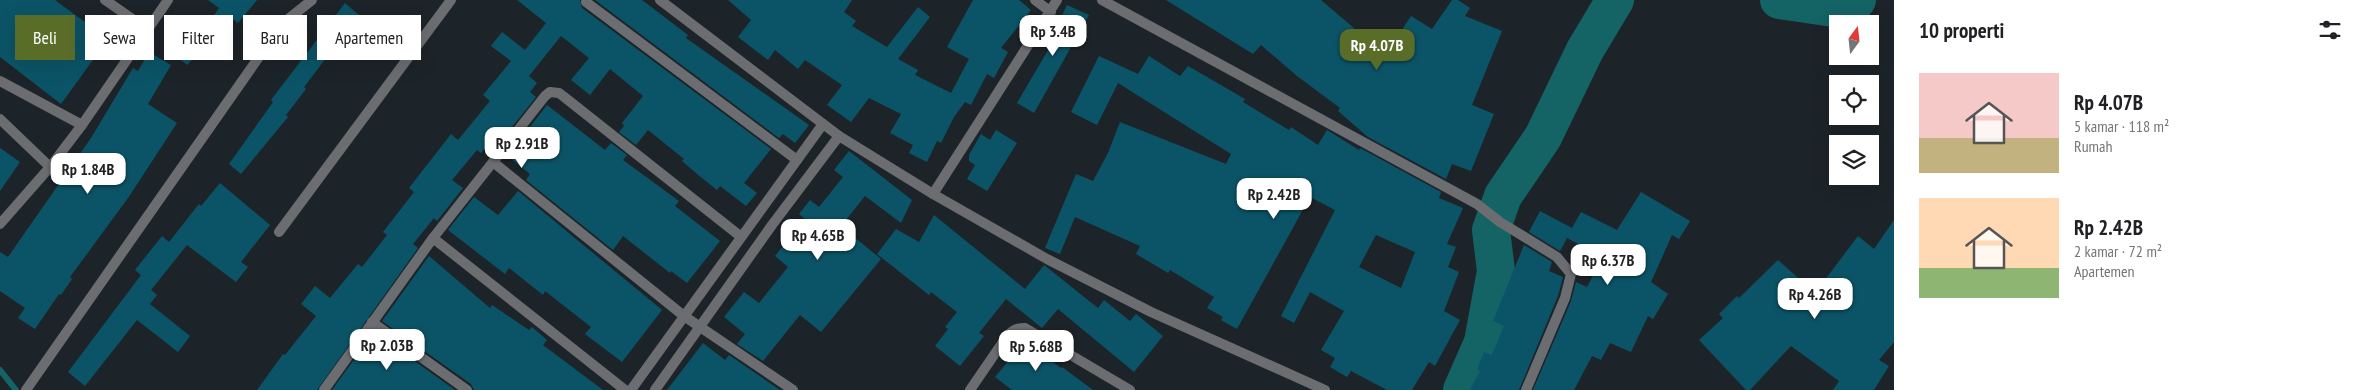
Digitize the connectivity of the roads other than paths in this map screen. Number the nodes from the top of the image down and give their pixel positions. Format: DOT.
graph roads {
  1 [pos="105,0"];
  2 [pos="168,0"];
  3 [pos="312,0"];
  4 [pos="451,0"];
  5 [pos="660,0"];
  6 [pos="1035,0"];
  7 [pos="1057,0"];
  8 [pos="1102,0"];
  9 [pos="586,2"];
  10 [pos="1051,12"];
  11 [pos="127,15"];
  12 [pos="154,19"];
  13 [pos="126,60"];
  14 [pos="0,81"];
  15 [pos="0,120"];
  16 [pos="823,124"];
  17 [pos="82,125"];
  18 [pos="840,136"];
  19 [pos="797,160"];
  20 [pos="493,162"];
  21 [pos="50,167"];
  22 [pos="933,194"];
  23 [pos="0,224"];
  24 [pos="279,232"];
  25 [pos="740,236"];
  26 [pos="433,238"];
  27 [pos="684,316"];
  28 [pos="372,322"];
  29 [pos="701,326"];
  30 [pos="26,390"];
  31 [pos="324,390"];
  32 [pos="466,390"];
  33 [pos="625,390"];
  34 [pos="631,390"];
  35 [pos="655,390"];
  36 [pos="793,390"];
  37 [pos="970,390"];
  38 [pos="1130,390"];
  39 [pos="1325,390"];
  40 [pos="1526,390"];
  1 -- 11 [label="street"];
  2 -- 12 [label="street"];
  3 -- 30 [label="street"];
  4 -- 24 [label="street"];
  5 -- 16 [label="street"];
  6 -- 10 [label="street"];
  7 -- 10 [label="street"];
  8 -- 40 [label="street"];
  9 -- 19 [label="street"];
  10 -- 22 [label="street"];
  13 -- 17 [label="street"];
  14 -- 17 [label="street"];
  15 -- 21 [label="street"];
  16 -- 18 [label="street"];
  16 -- 19 [label="street"];
  17 -- 21 [label="street"];
  18 -- 22 [label="street"];
  18 -- 29 [label="street"];
  19 -- 25 [label="street"];
  20 -- 25 [label="street"];
  20 -- 26 [label="street"];
  20 -- 27 [label="street"];
  21 -- 23 [label="street"];
  22 -- 39 [label="street"];
  25 -- 27 [label="street"];
  26 -- 28 [label="street"];
  26 -- 33 [label="street"];
  27 -- 29 [label="street"];
  27 -- 34 [label="street"];
  28 -- 31 [label="street"];
  28 -- 32 [label="street"];
  29 -- 35 [label="street"];
  29 -- 36 [label="street"];
  37 -- 38 [label="street"];
}
